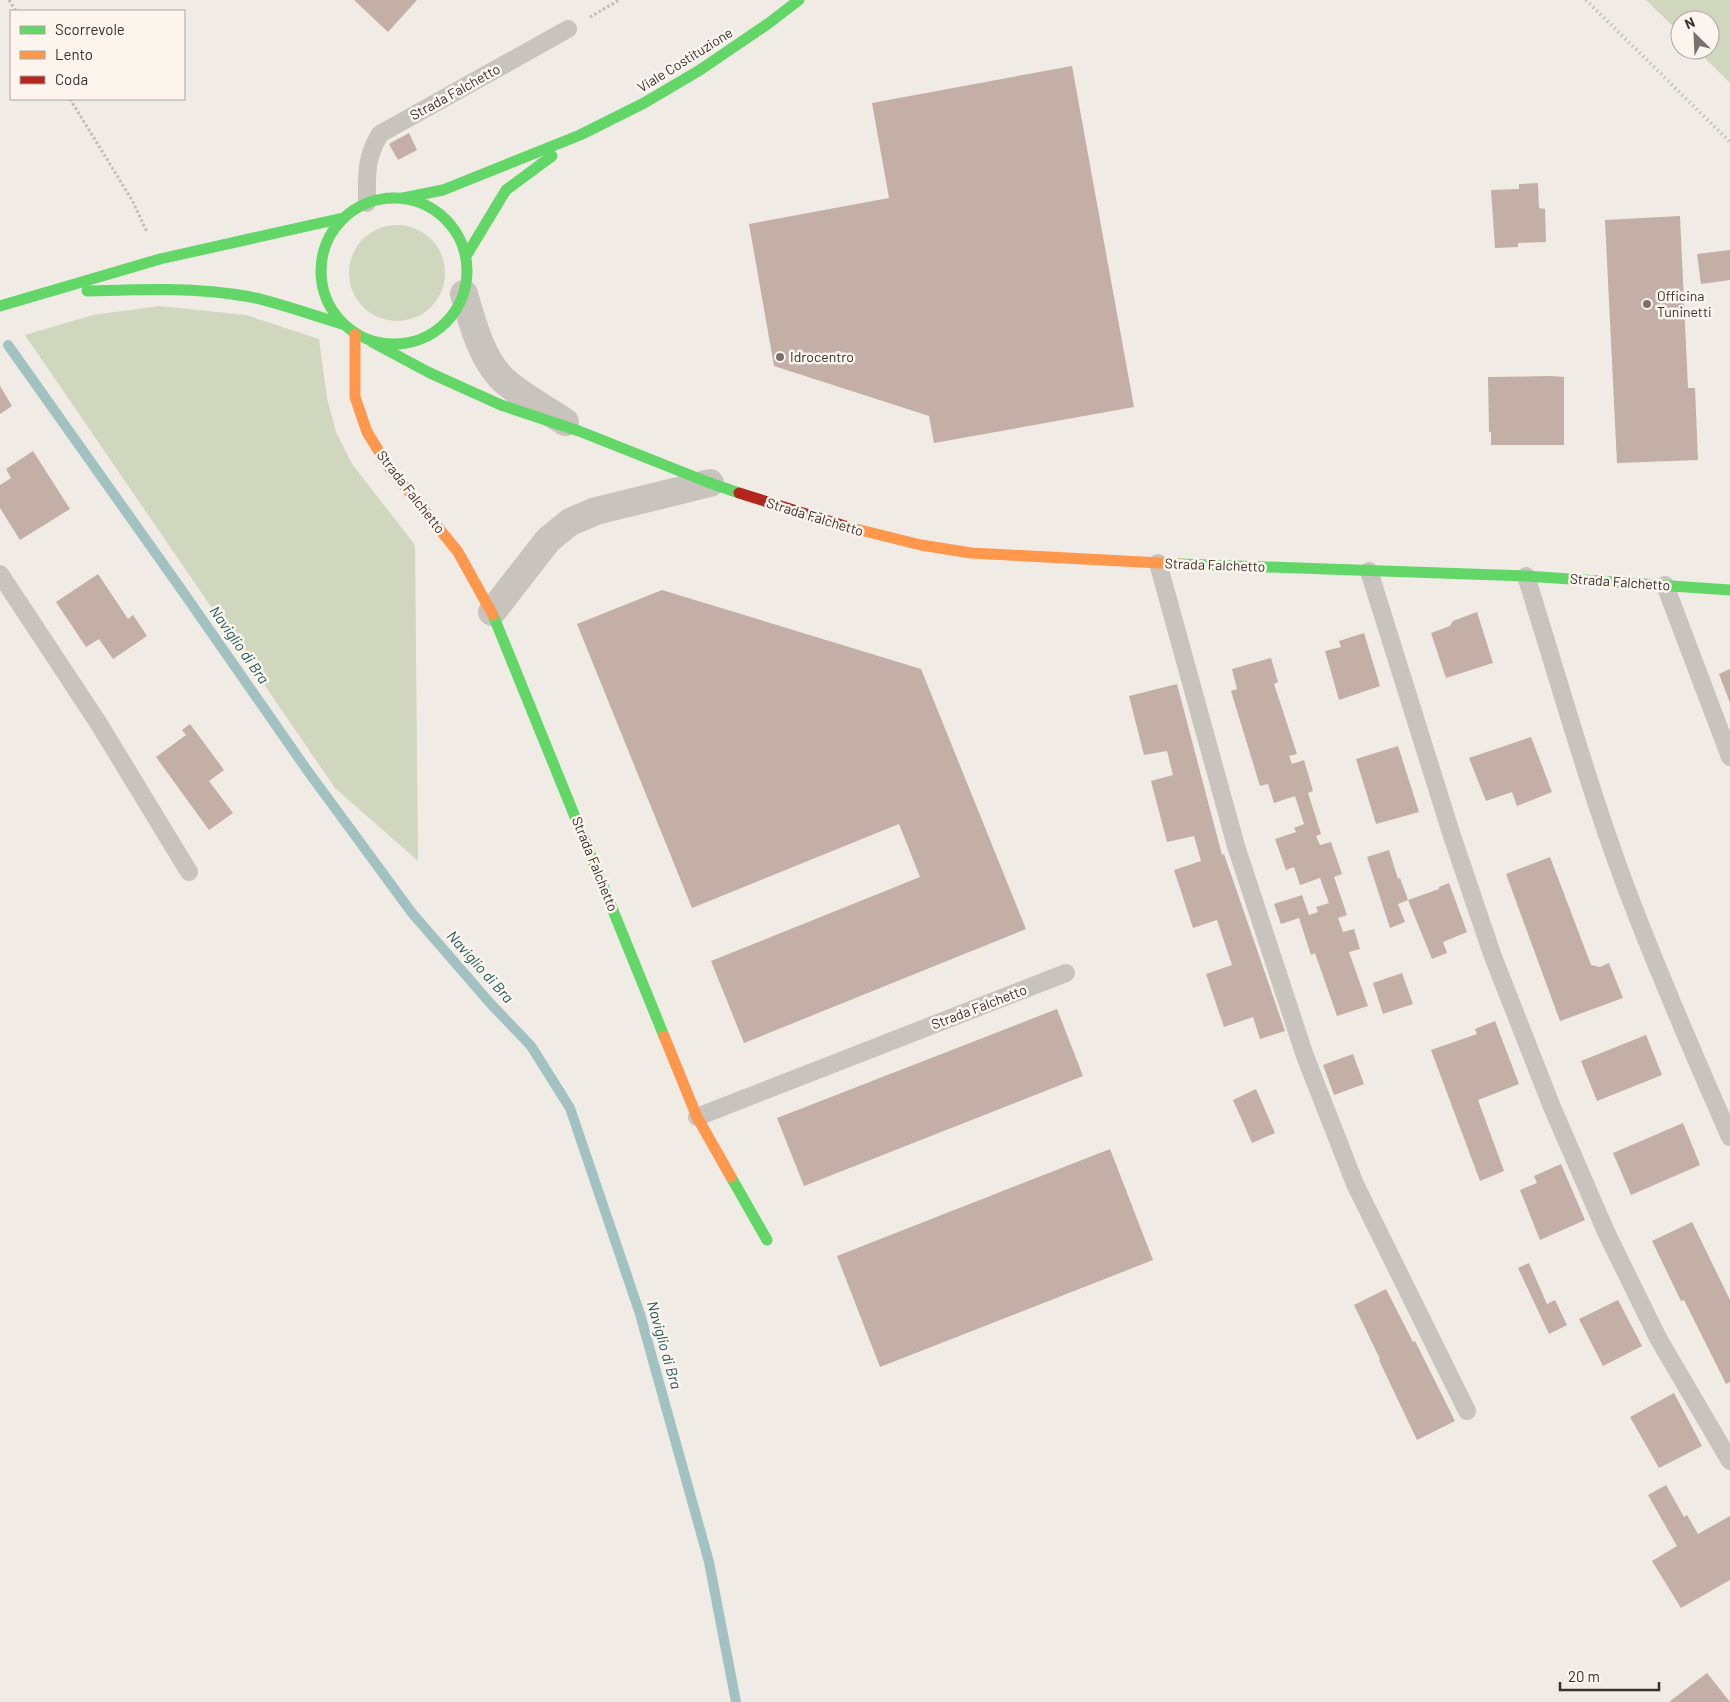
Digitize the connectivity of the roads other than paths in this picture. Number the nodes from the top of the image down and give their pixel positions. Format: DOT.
graph roads {
  1 [pos="799,0"];
  2 [pos="568,29"];
  3 [pos="580,135"];
  4 [pos="403,198"];
  5 [pos="367,203"];
  6 [pos="343,218"];
  7 [pos="466,256"];
  8 [pos="44,293"];
  9 [pos="464,294"];
  10 [pos="0,306"];
  11 [pos="342,324"];
  12 [pos="355,334"];
  13 [pos="372,342"];
  14 [pos="579,431"];
  15 [pos="710,483"];
  16 [pos="1158,563"];
  17 [pos="1369,571"];
  18 [pos="0,574"];
  19 [pos="1526,576"];
  20 [pos="1665,585"];
  21 [pos="1730,590"];
  22 [pos="492,612"];
  23 [pos="1730,757"];
  24 [pos="189,872"];
  25 [pos="1066,973"];
  26 [pos="697,1117"];
  27 [pos="1730,1137"];
  28 [pos="766,1240"];
  29 [pos="1467,1411"];
  30 [pos="1730,1462"];
  1 -- 3 [label="street, Viale Costituzione"];
  2 -- 5 [label="lane, Strada Falchetto"];
  3 -- 4 [label="street, Viale Costituzione"];
  3 -- 7 [label="street, Viale Costituzione"];
  4 -- 5 [label="street"];
  4 -- 7 [label="street"];
  5 -- 6 [label="street"];
  6 -- 8 [label="street"];
  6 -- 11 [label="street"];
  7 -- 9 [label="street"];
  8 -- 10 [label="street"];
  8 -- 11 [label="street"];
  9 -- 13 [label="street"];
  9 -- 14 [label="street, Strada Falchetto"];
  11 -- 12 [label="street"];
  12 -- 13 [label="street"];
  12 -- 22 [label="street, Strada Falchetto"];
  13 -- 14 [label="street, Strada Falchetto"];
  14 -- 15 [label="street, Strada Falchetto"];
  15 -- 16 [label="street, Strada Falchetto"];
  15 -- 22 [label="street"];
  16 -- 17 [label="street, Strada Falchetto"];
  16 -- 29 [label="lane"];
  17 -- 19 [label="street, Strada Falchetto"];
  17 -- 30 [label="lane"];
  18 -- 24 [label="lane"];
  19 -- 20 [label="street, Strada Falchetto"];
  19 -- 27 [label="lane"];
  20 -- 21 [label="street, Strada Falchetto"];
  20 -- 23 [label="lane"];
  22 -- 26 [label="street, Strada Falchetto"];
  25 -- 26 [label="lane, Strada Falchetto"];
  26 -- 28 [label="street, Strada Falchetto"];
}
